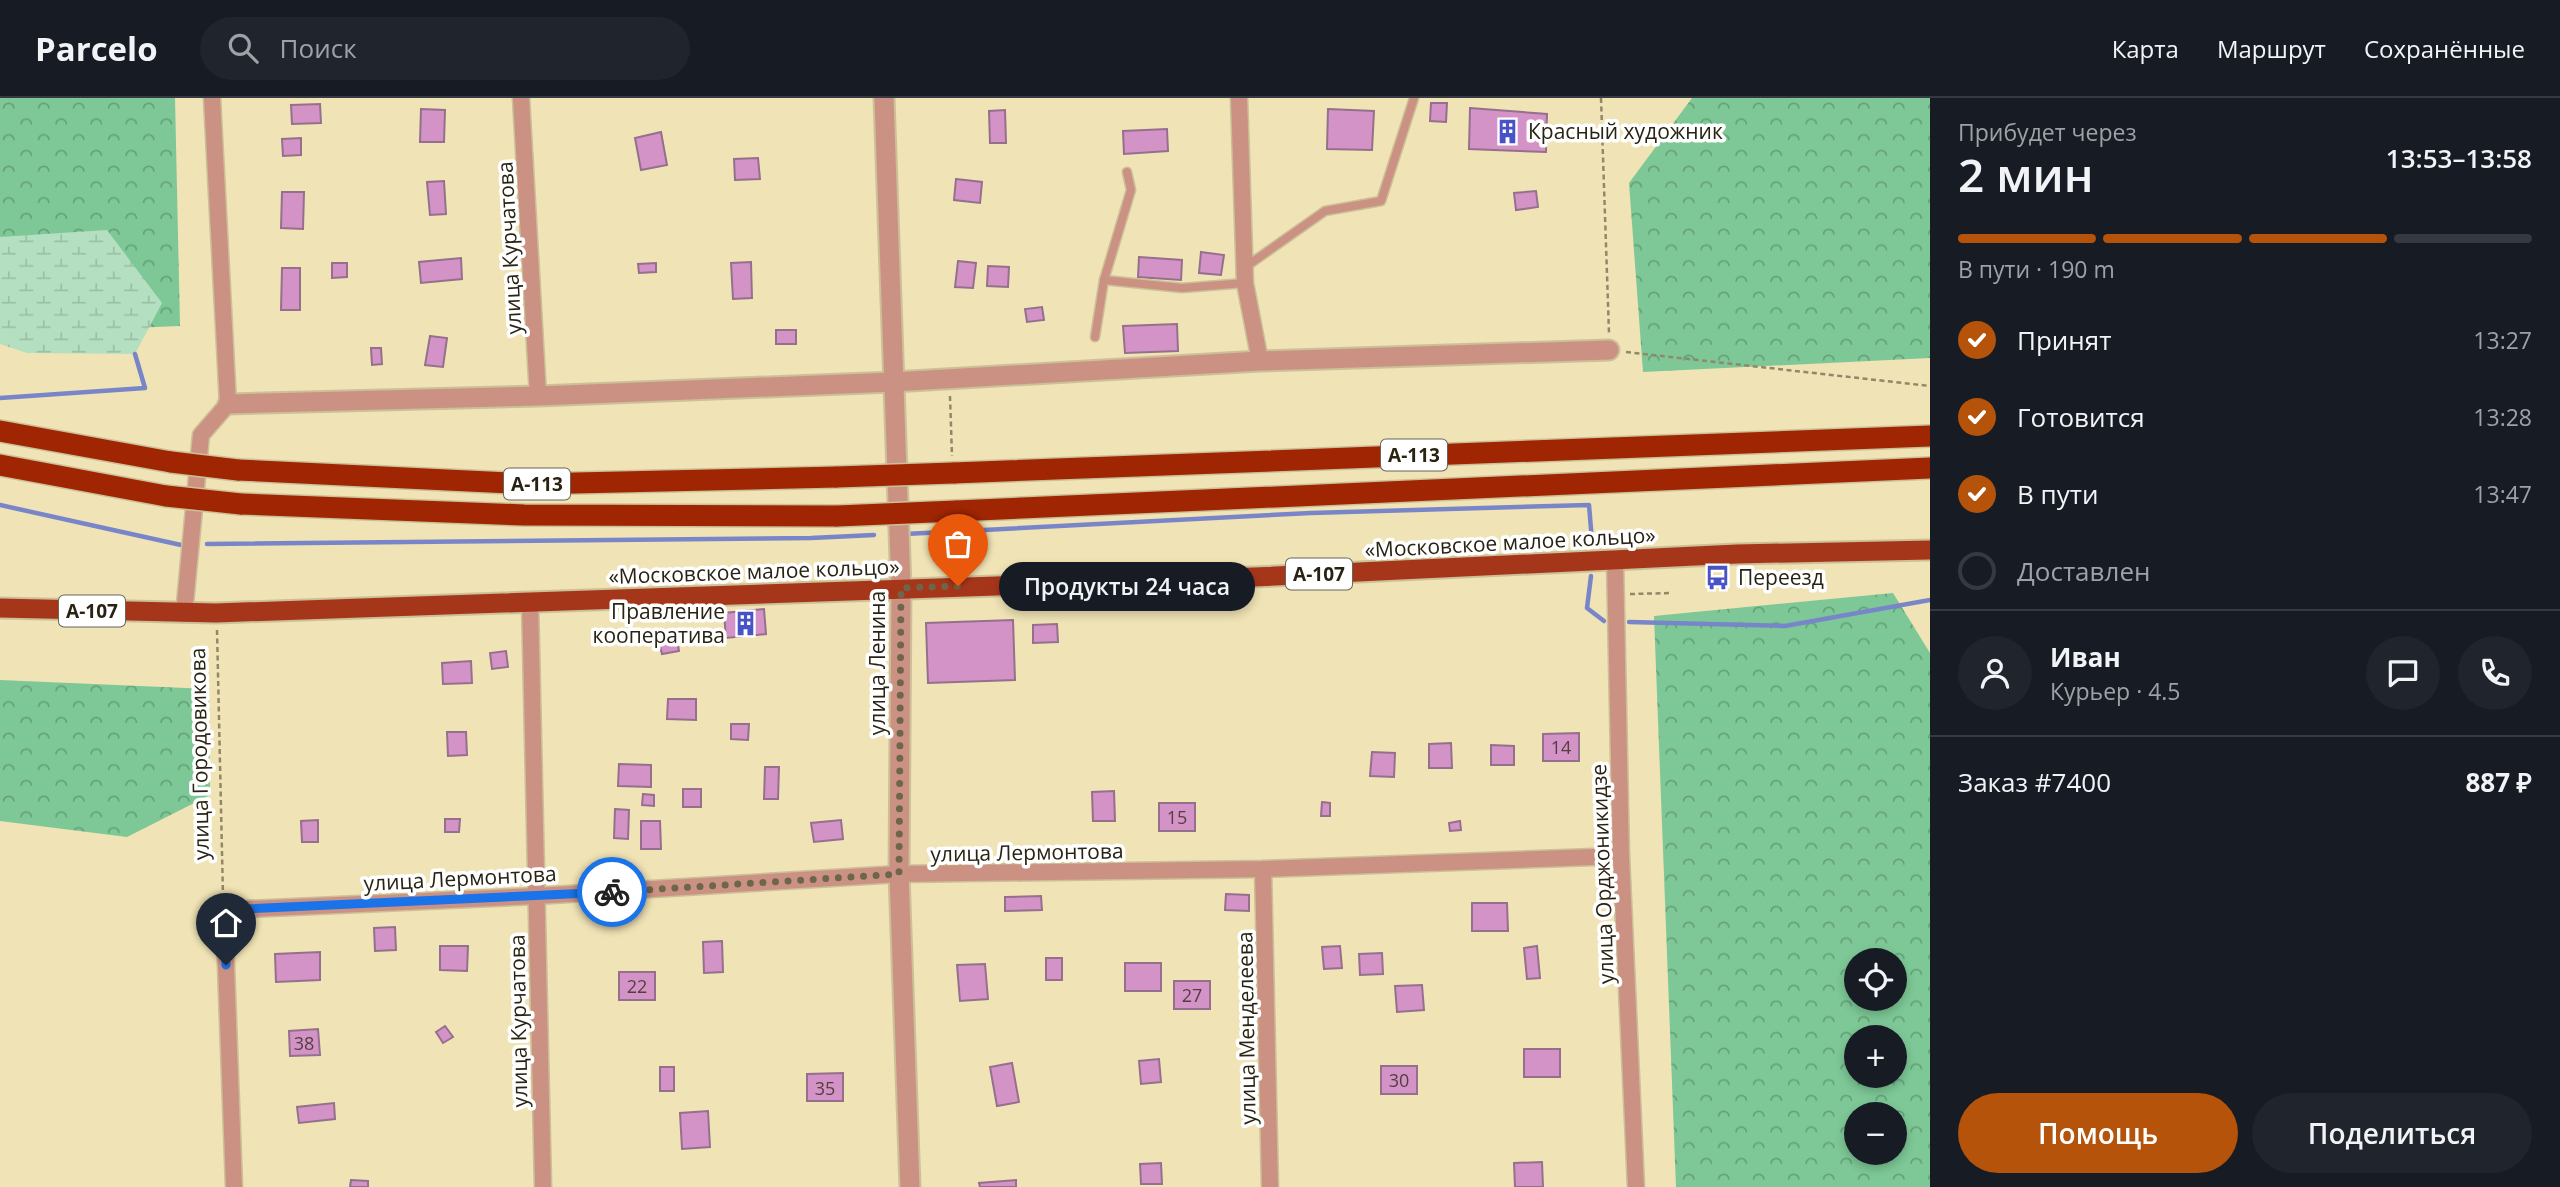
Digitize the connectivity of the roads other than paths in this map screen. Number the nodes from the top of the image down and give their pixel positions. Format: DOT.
graph roads {
  1 [pos="212,98"];
  2 [pos="522,98"];
  3 [pos="884,98"];
  4 [pos="1239,98"];
  5 [pos="1414,98"];
  6 [pos="1127,172"];
  7 [pos="1244,276"];
  8 [pos="1104,280"];
  9 [pos="1095,337"];
  10 [pos="1609,350"];
  11 [pos="1260,361"];
  12 [pos="893,382"];
  13 [pos="538,396"];
  14 [pos="228,404"];
  15 [pos="0,431"];
  16 [pos="1930,436"];
  17 [pos="0,465"];
  18 [pos="1930,468"];
  19 [pos="1930,550"];
  20 [pos="1615,560"];
  21 [pos="901,588"];
  22 [pos="530,602"];
  23 [pos="0,608"];
  24 [pos="184,614"];
  25 [pos="1621,856"];
  26 [pos="1263,869"];
  27 [pos="899,874"];
  28 [pos="536,896"];
  29 [pos="234,1187"];
  30 [pos="543,1187"];
  31 [pos="910,1187"];
  32 [pos="1270,1187"];
  33 [pos="1636,1187"];
  1 -- 14 [label="street"];
  2 -- 13 [label="street, улица Курчатова"];
  3 -- 12 [label="street, улица Ленина"];
  4 -- 7 [label="street"];
  5 -- 7 [label="lane"];
  6 -- 8 [label="lane"];
  7 -- 8 [label="lane"];
  7 -- 11 [label="street"];
  8 -- 9 [label="lane"];
  10 -- 11 [label="street"];
  11 -- 12 [label="street"];
  12 -- 13 [label="street"];
  12 -- 21 [label="street, улица Ленина"];
  13 -- 14 [label="street"];
  14 -- 24 [label="street"];
  15 -- 16 [label="highway, А-113, bridge"];
  17 -- 18 [label="highway, А-113, bridge"];
  19 -- 20 [label="highway, «Московское малое кольцо» / А-107"];
  20 -- 21 [label="highway, «Московское малое кольцо» / А-107"];
  20 -- 25 [label="street, улица Орджоникидзе"];
  21 -- 22 [label="highway, «Московское малое кольцо» / А-107"];
  21 -- 27 [label="street, улица Ленина"];
  22 -- 24 [label="highway, «Московское малое кольцо» / А-107"];
  22 -- 28 [label="street, улица Курчатова"];
  23 -- 24 [label="highway, «Московское малое кольцо» / А-107"];
  25 -- 26 [label="street, улица Лермонтова"];
  25 -- 33 [label="street, улица Орджоникидзе"];
  26 -- 27 [label="street, улица Лермонтова"];
  26 -- 32 [label="street, улица Менделеева"];
  27 -- 28 [label="street, улица Лермонтова"];
  27 -- 31 [label="street, улица Ленина"];
  28 -- 29 [label="street, улица Лермонтова"];
  28 -- 30 [label="street, улица Курчатова"];
}
